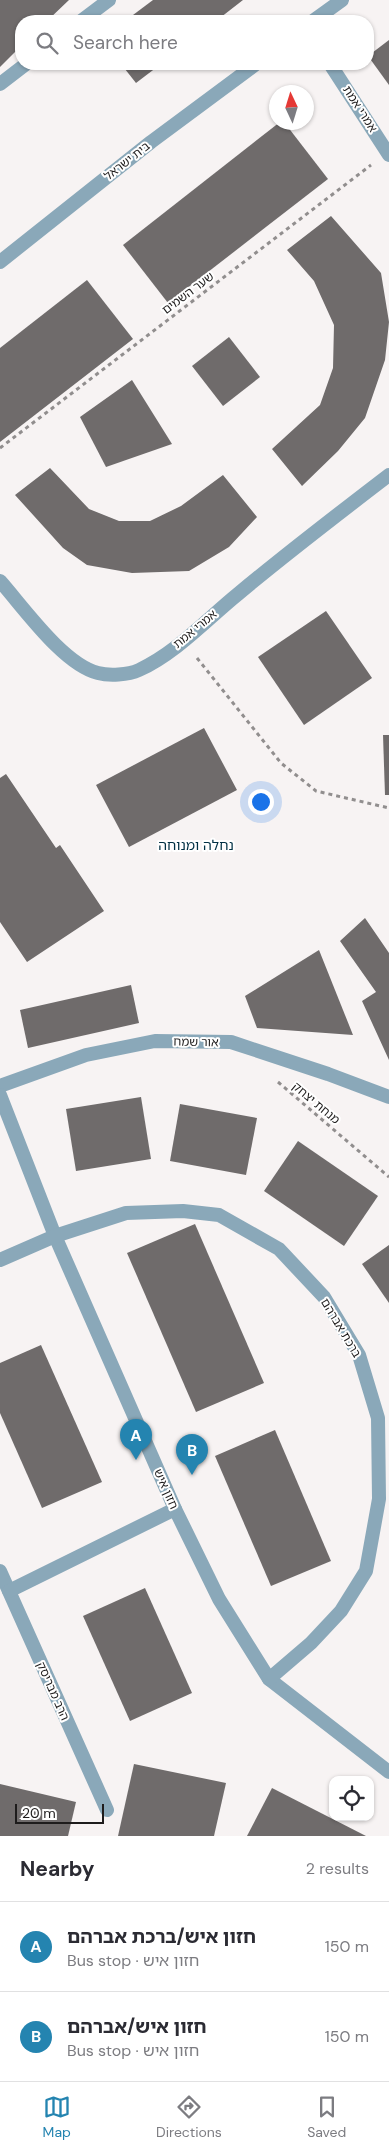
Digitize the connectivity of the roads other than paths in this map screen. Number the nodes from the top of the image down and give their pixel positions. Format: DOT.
graph roads {
  1 [pos="109,0"];
  2 [pos="342,0"];
  3 [pos="89,15"];
  4 [pos="321,15"];
  5 [pos="18,70"];
  6 [pos="248,70"];
  7 [pos="334,70"];
  8 [pos="0,84"];
  9 [pos="388,154"];
  10 [pos="0,262"];
  11 [pos="389,475"];
  12 [pos="0,581"];
  13 [pos="0,1086"];
  14 [pos="0,1095"];
  15 [pos="389,1096"];
  16 [pos="55,1236"];
  17 [pos="0,1260"];
  18 [pos="175,1510"];
  19 [pos="0,1571"];
  20 [pos="9,1591"];
  21 [pos="268,1680"];
  22 [pos="389,1772"];
  23 [pos="107,1810"];
  1 -- 3 [label="street"];
  2 -- 4 [label="street"];
  5 -- 8 [label="street"];
  6 -- 10 [label="street, בית ישראל"];
  7 -- 9 [label="street, אמרי אמת"];
  11 -- 12 [label="street, אמרי אמת"];
  13 -- 15 [label="street, אור שמח"];
  14 -- 16 [label="street, חזון איש"];
  16 -- 17 [label="street, ברכת אברהם"];
  16 -- 18 [label="street, חזון איש"];
  16 -- 21 [label="street, ברכת אברהם"];
  18 -- 20 [label="street"];
  18 -- 21 [label="street, חזון איש"];
  19 -- 20 [label="street, הרב מבריסק"];
  20 -- 23 [label="street, הרב מבריסק"];
  21 -- 22 [label="street, חזון איש"];
}
